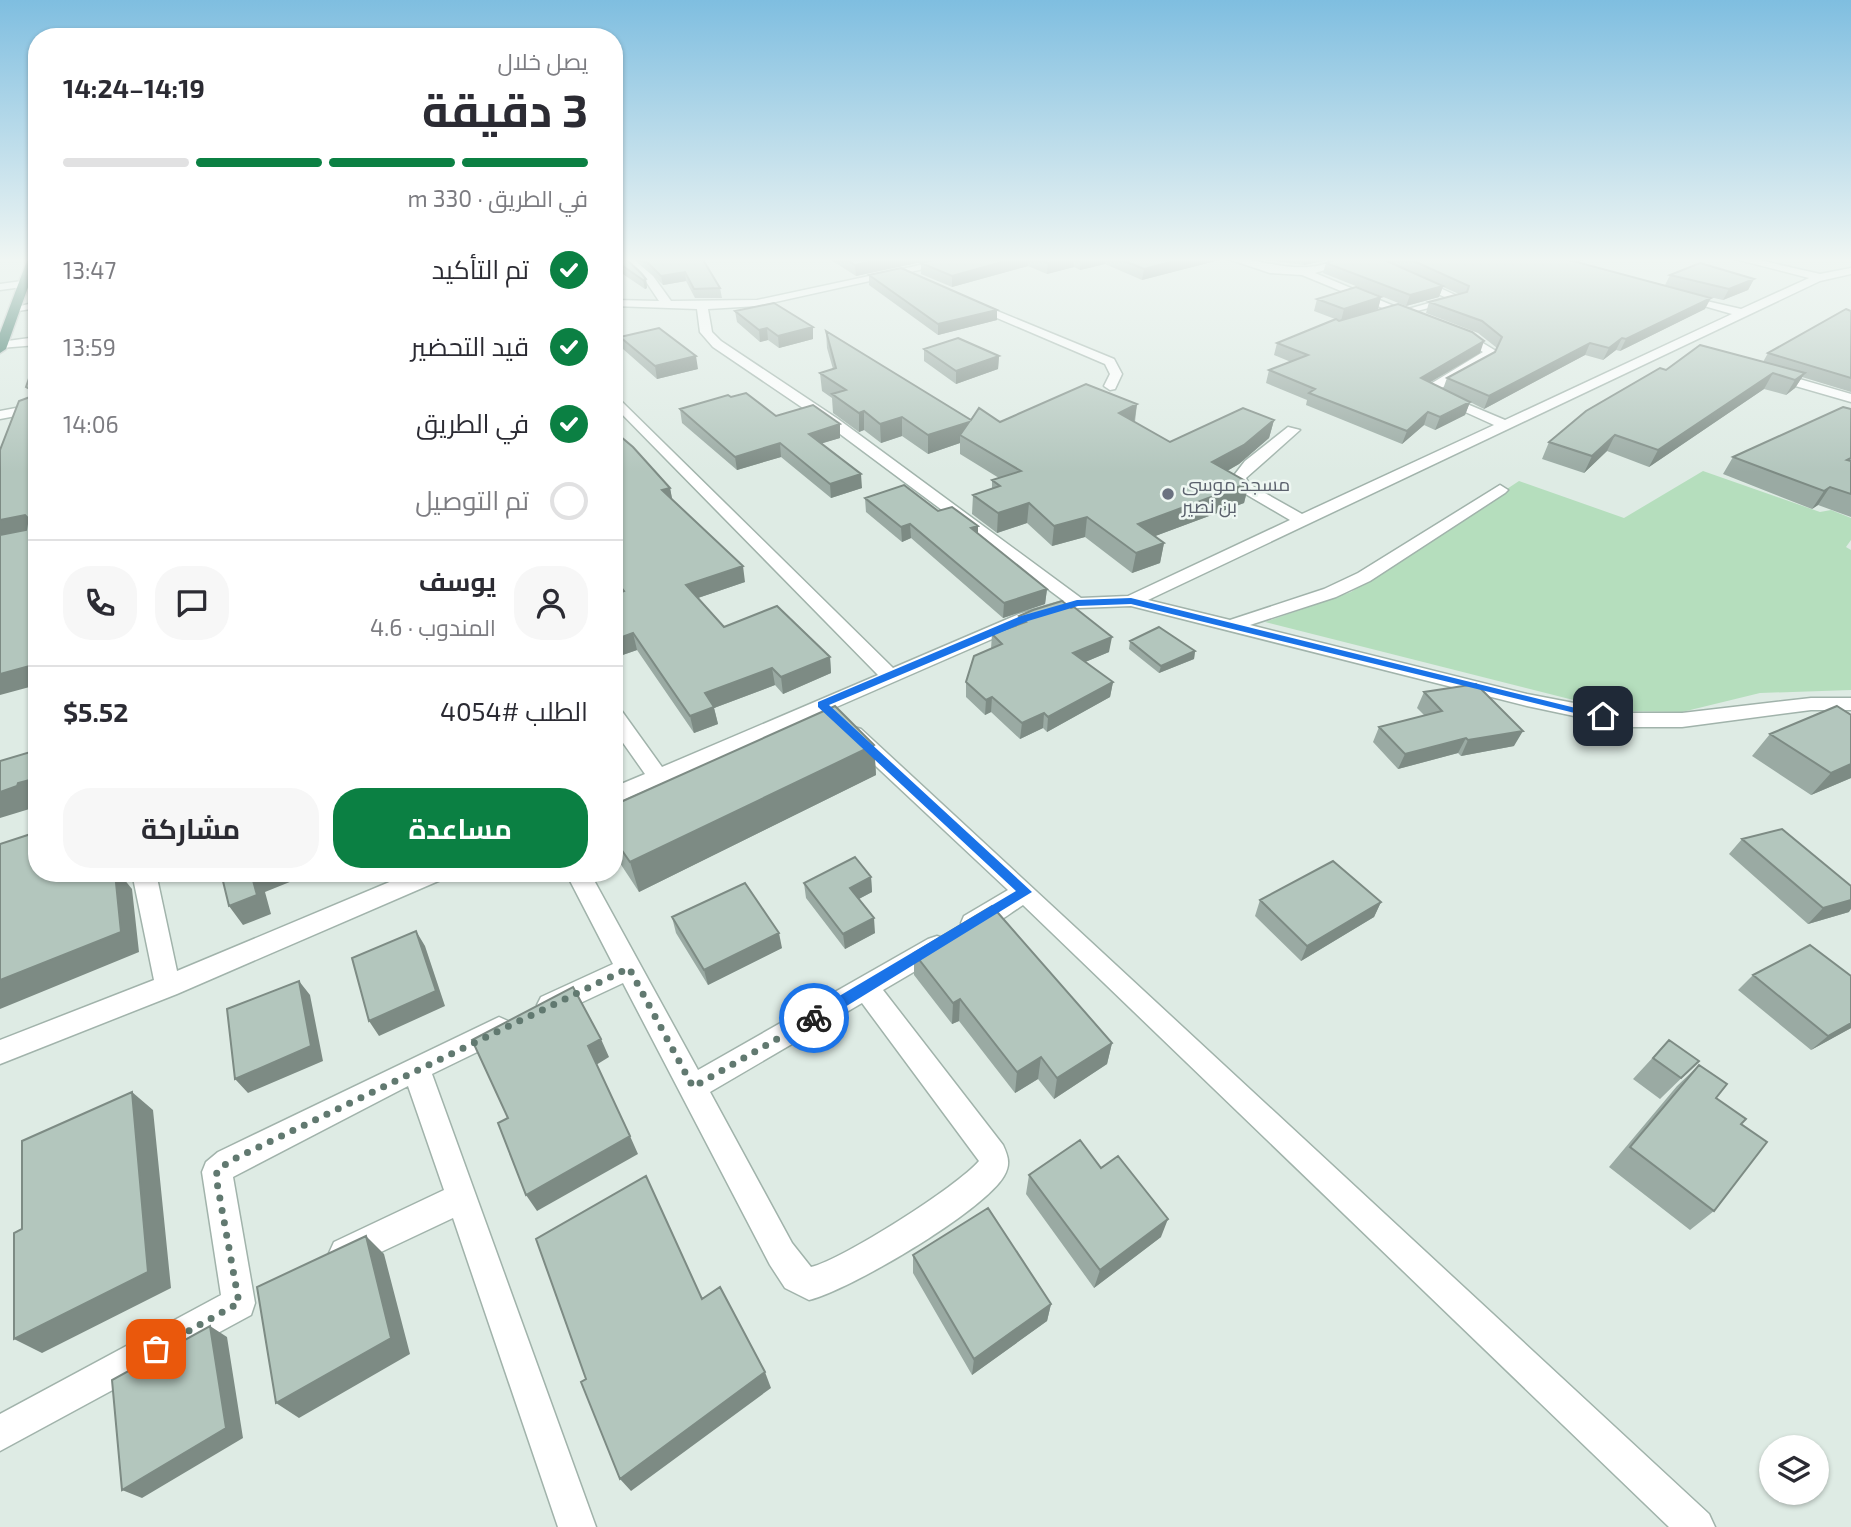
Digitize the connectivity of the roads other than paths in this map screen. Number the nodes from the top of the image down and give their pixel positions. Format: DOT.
graph roads {
  1 [pos="9,329"];
  2 [pos="705,329"];
  3 [pos="1032,329"];
  4 [pos="1450,329"];
  5 [pos="1708,329"];
  6 [pos="28,342"];
  7 [pos="1673,346"];
  8 [pos="1,347"];
  9 [pos="1698,353"];
  10 [pos="1762,372"];
  11 [pos="1110,387"];
  12 [pos="1851,398"];
  13 [pos="28,410"];
  14 [pos="623,411"];
  15 [pos="0,415"];
  16 [pos="1504,424"];
  17 [pos="1293,430"];
  18 [pos="1500,490"];
  19 [pos="1301,520"];
  20 [pos="1131,601"];
  21 [pos="1077,603"];
  22 [pos="1233,625"];
  23 [pos="889,675"];
  24 [pos="821,704"];
  25 [pos="1851,704"];
  26 [pos="623,727"];
  27 [pos="658,776"];
  28 [pos="623,792"];
  29 [pos="146,882"];
  30 [pos="414,882"];
  31 [pos="583,882"];
  32 [pos="1026,892"];
  33 [pos="629,968"];
  34 [pos="168,986"];
  35 [pos="866,988"];
  36 [pos="0,1052"];
  37 [pos="416,1068"];
  38 [pos="693,1087"];
  39 [pos="461,1198"];
  40 [pos="313,1268"];
  41 [pos="0,1433"];
  42 [pos="577,1527"];
  43 [pos="1696,1527"];
  1 -- 8 [label="highway"];
  2 -- 21 [label="street"];
  3 -- 11 [label="street"];
  4 -- 16 [label="street"];
  5 -- 7 [label="street"];
  6 -- 8 [label="street"];
  7 -- 9 [label="street"];
  7 -- 16 [label="street"];
  10 -- 12 [label="street"];
  13 -- 15 [label="street"];
  14 -- 23 [label="street"];
  16 -- 19 [label="street"];
  17 -- 19 [label="street"];
  18 -- 22 [label="street"];
  19 -- 20 [label="street"];
  20 -- 21 [label="street"];
  20 -- 22 [label="street"];
  21 -- 23 [label="street"];
  22 -- 25 [label="street"];
  23 -- 24 [label="street"];
  24 -- 27 [label="street"];
  24 -- 32 [label="street"];
  26 -- 27 [label="street"];
  27 -- 28 [label="street"];
  29 -- 34 [label="street"];
  30 -- 34 [label="street"];
  31 -- 33 [label="street"];
  32 -- 35 [label="street"];
  32 -- 43 [label="street"];
  33 -- 37 [label="street"];
  33 -- 38 [label="street"];
  34 -- 36 [label="street"];
  35 -- 38 [label="street"];
  35 -- 38 [label="street"];
  37 -- 39 [label="street"];
  37 -- 41 [label="street"];
  39 -- 40 [label="street"];
  39 -- 42 [label="street"];
}
